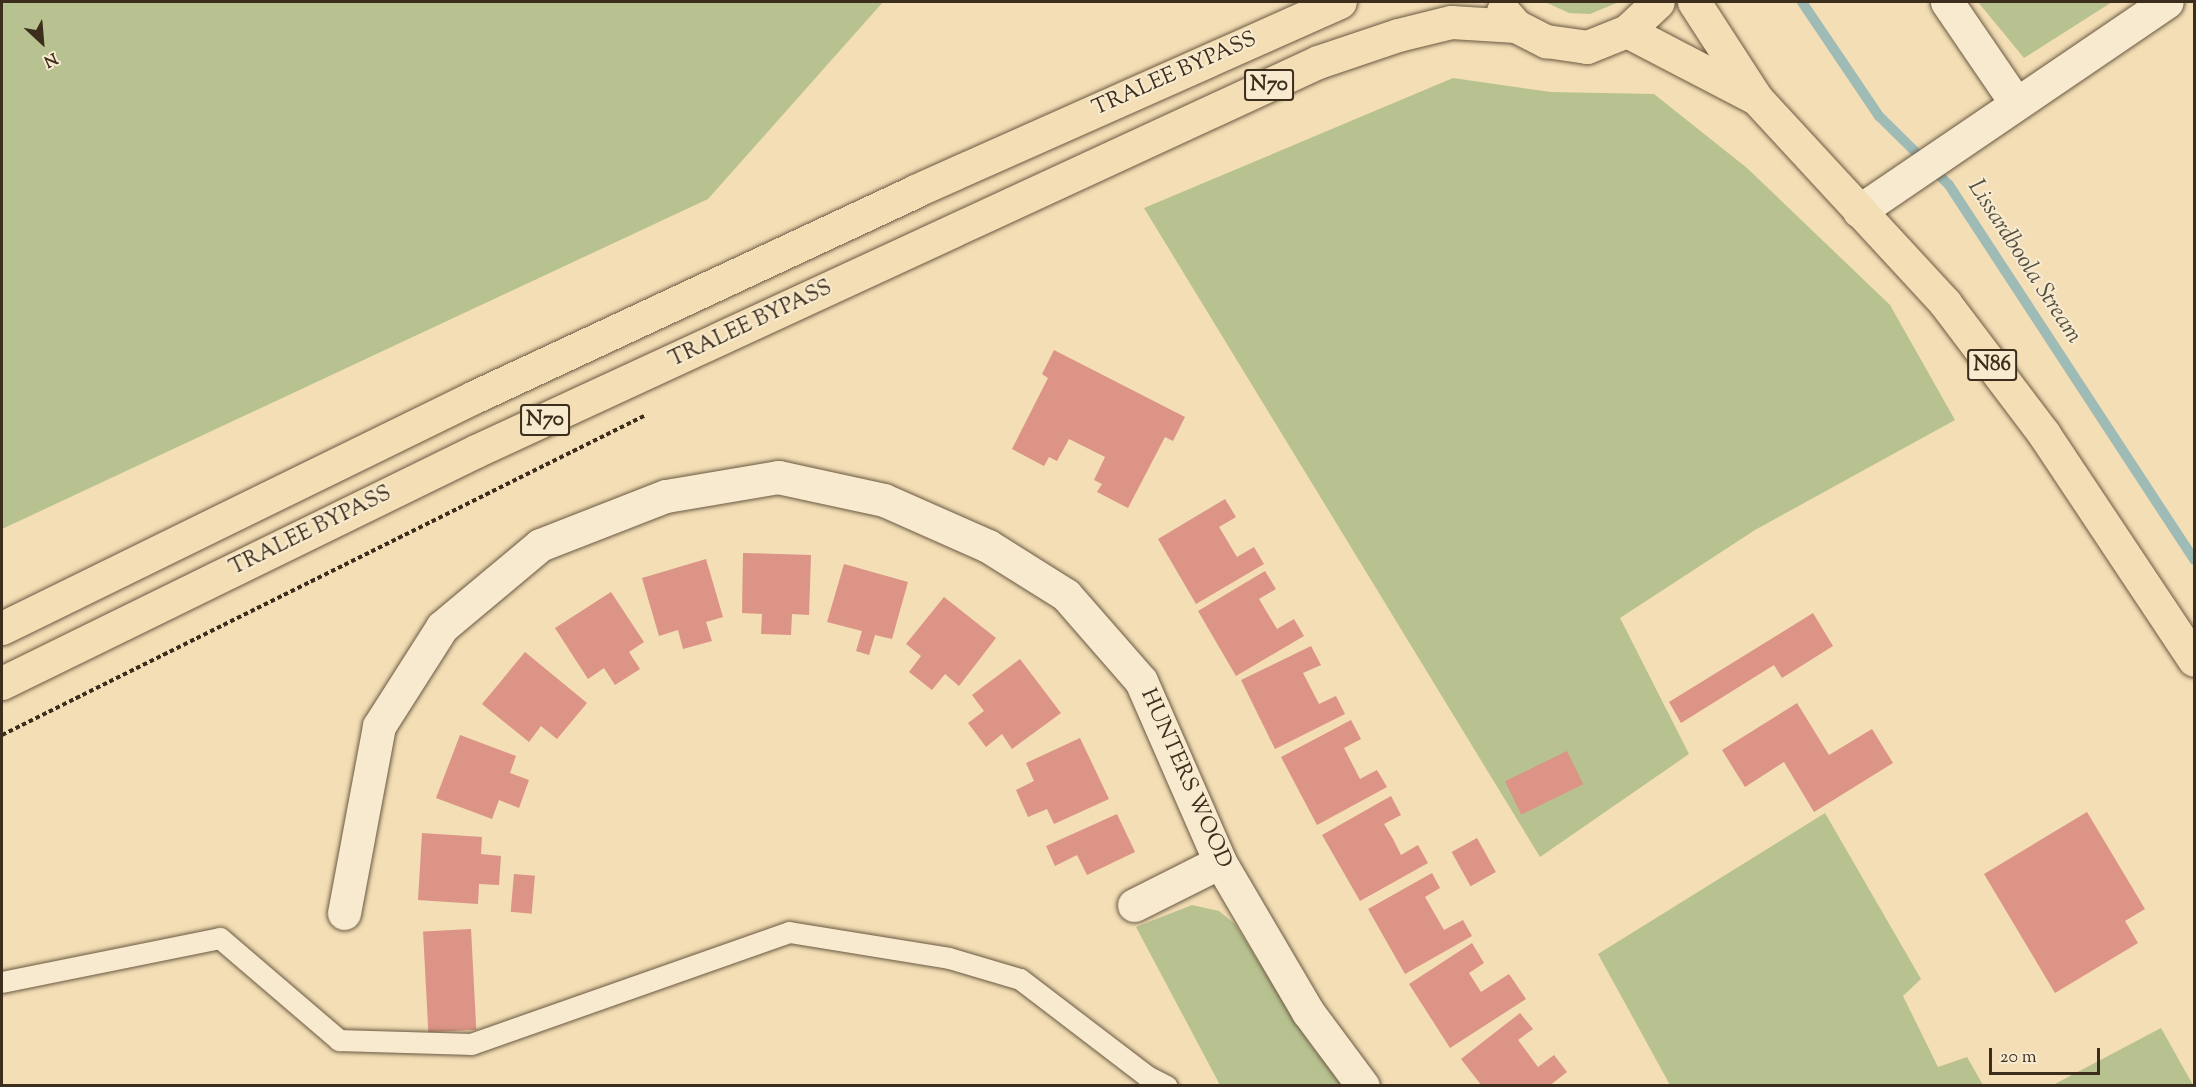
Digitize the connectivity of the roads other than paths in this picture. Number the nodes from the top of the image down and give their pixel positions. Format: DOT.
graph roads {
  1 [pos="1340,2"];
  2 [pos="1658,2"];
  3 [pos="1694,2"];
  4 [pos="1947,2"];
  5 [pos="2168,2"];
  6 [pos="1507,14"];
  7 [pos="1627,31"];
  8 [pos="1756,98"];
  9 [pos="2016,103"];
  10 [pos="1859,211"];
  11 [pos="2,628"];
  12 [pos="2194,660"];
  13 [pos="2,683"];
  14 [pos="1220,862"];
  15 [pos="1134,905"];
  16 [pos="344,913"];
  17 [pos="2,982"];
  18 [pos="1167,1086"];
  19 [pos="1364,1086"];
  1 -- 11 [label="main road, TRALEE BYPASS / N70"];
  2 -- 7 [label="main road, N70"];
  3 -- 8 [label="main road, N86"];
  4 -- 9 [label="street"];
  5 -- 9 [label="street"];
  6 -- 7 [label="main road, N70"];
  6 -- 13 [label="main road, TRALEE BYPASS / N70"];
  7 -- 8 [label="main road, N86"];
  8 -- 10 [label="main road, N86"];
  9 -- 10 [label="street"];
  10 -- 12 [label="main road, N86"];
  14 -- 15 [label="street"];
  14 -- 16 [label="street, HUNTERS WOOD"];
  14 -- 19 [label="street, HUNTERS WOOD"];
  17 -- 18 [label="lane"];
}
